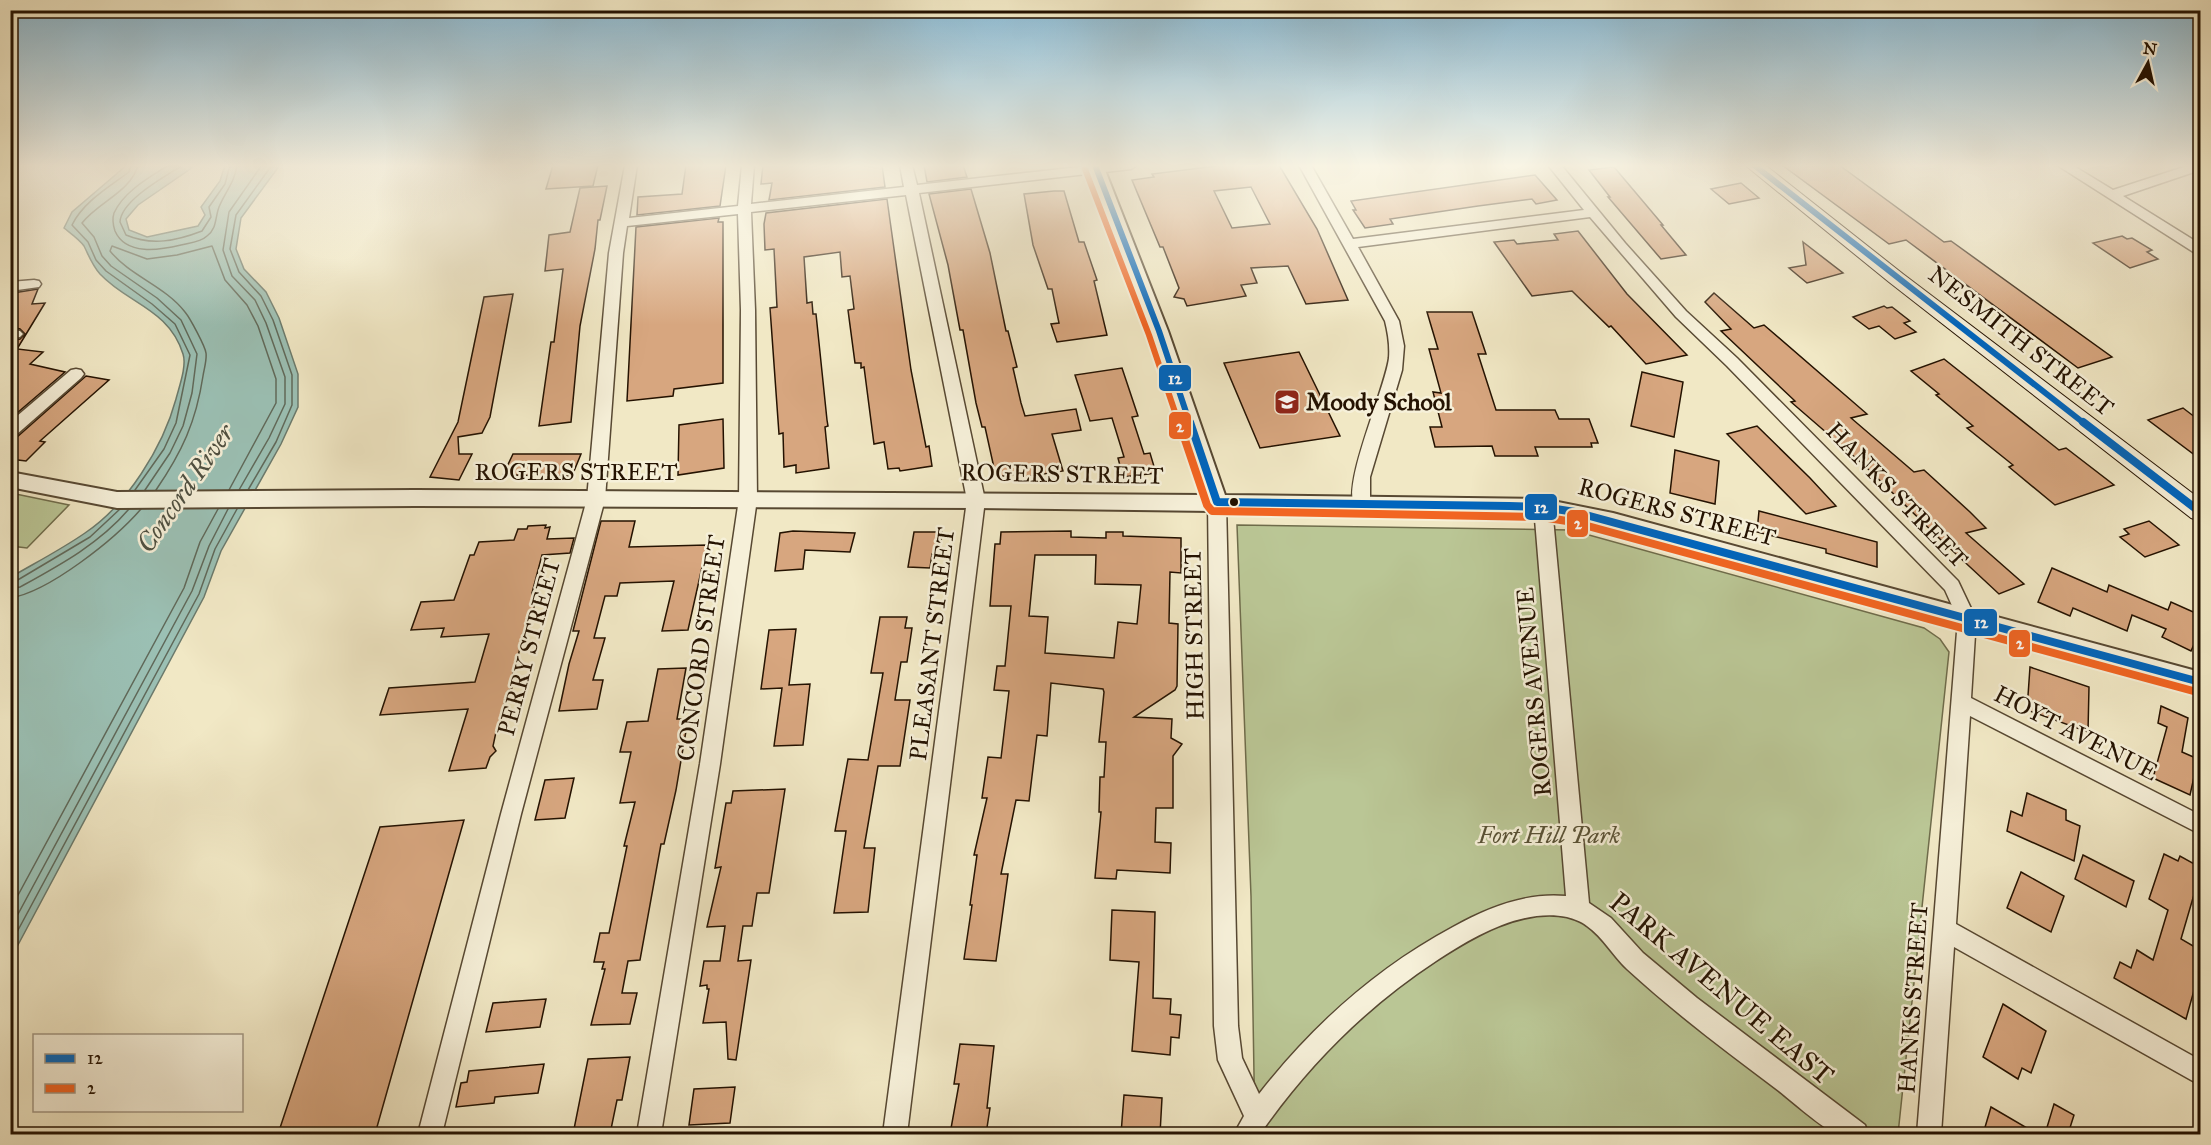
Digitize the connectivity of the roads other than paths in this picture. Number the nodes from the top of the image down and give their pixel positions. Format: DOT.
graph roads {
  1 [pos="622,218"];
  2 [pos="661,218"];
  3 [pos="745,218"];
  4 [pos="917,218"];
  5 [pos="1116,218"];
  6 [pos="1334,218"];
  7 [pos="1550,218"];
  8 [pos="1598,218"];
  9 [pos="1822,218"];
  10 [pos="2150,218"];
  11 [pos="621,223"];
  12 [pos="1348,244"];
  13 [pos="2200,250"];
  14 [pos="34,284"];
  15 [pos="10,287"];
  16 [pos="76,374"];
  17 [pos="10,431"];
  18 [pos="10,478"];
  19 [pos="748,499"];
  20 [pos="596,500"];
  21 [pos="976,500"];
  22 [pos="1217,502"];
  23 [pos="1361,505"];
  24 [pos="1543,507"];
  25 [pos="2200,512"];
  26 [pos="1967,620"];
  27 [pos="2200,682"];
  28 [pos="1960,702"];
  29 [pos="2200,825"];
  30 [pos="1578,909"];
  31 [pos="1944,929"];
  32 [pos="2200,1073"];
  33 [pos="1252,1125"];
  34 [pos="430,1134"];
  35 [pos="649,1134"];
  36 [pos="895,1134"];
  37 [pos="1856,1134"];
  38 [pos="1929,1134"];
  1 -- 11 [label="street, PERRY STREET"];
  2 -- 11 [label="street"];
  3 -- 19 [label="street, CONCORD STREET"];
  4 -- 21 [label="street, PLEASANT STREET"];
  5 -- 22 [label="street, HIGH STREET"];
  6 -- 12 [label="street"];
  7 -- 12 [label="street"];
  8 -- 26 [label="street, HANKS STREET"];
  9 -- 25 [label="main road, NESMITH STREET"];
  10 -- 13 [label="street"];
  11 -- 20 [label="street, PERRY STREET"];
  12 -- 23 [label="street"];
  14 -- 15 [label="street"];
  16 -- 17 [label="street"];
  18 -- 20 [label="street, ROGERS STREET"];
  19 -- 20 [label="street, ROGERS STREET"];
  19 -- 21 [label="street, ROGERS STREET"];
  19 -- 35 [label="street, CONCORD STREET"];
  20 -- 34 [label="street, PERRY STREET"];
  21 -- 22 [label="street, ROGERS STREET"];
  21 -- 36 [label="street, PLEASANT STREET"];
  22 -- 23 [label="street, ROGERS STREET"];
  22 -- 33 [label="street, HIGH STREET"];
  23 -- 24 [label="street, ROGERS STREET"];
  24 -- 26 [label="street, ROGERS STREET"];
  24 -- 30 [label="street, ROGERS AVENUE"];
  26 -- 27 [label="street, ROGERS STREET"];
  26 -- 28 [label="street, HANKS STREET"];
  28 -- 29 [label="street, HOYT AVENUE"];
  28 -- 31 [label="street, HANKS STREET"];
  30 -- 33 [label="street"];
  30 -- 37 [label="street, PARK AVENUE EAST"];
  31 -- 32 [label="street"];
  31 -- 38 [label="street, HANKS STREET"];
}
